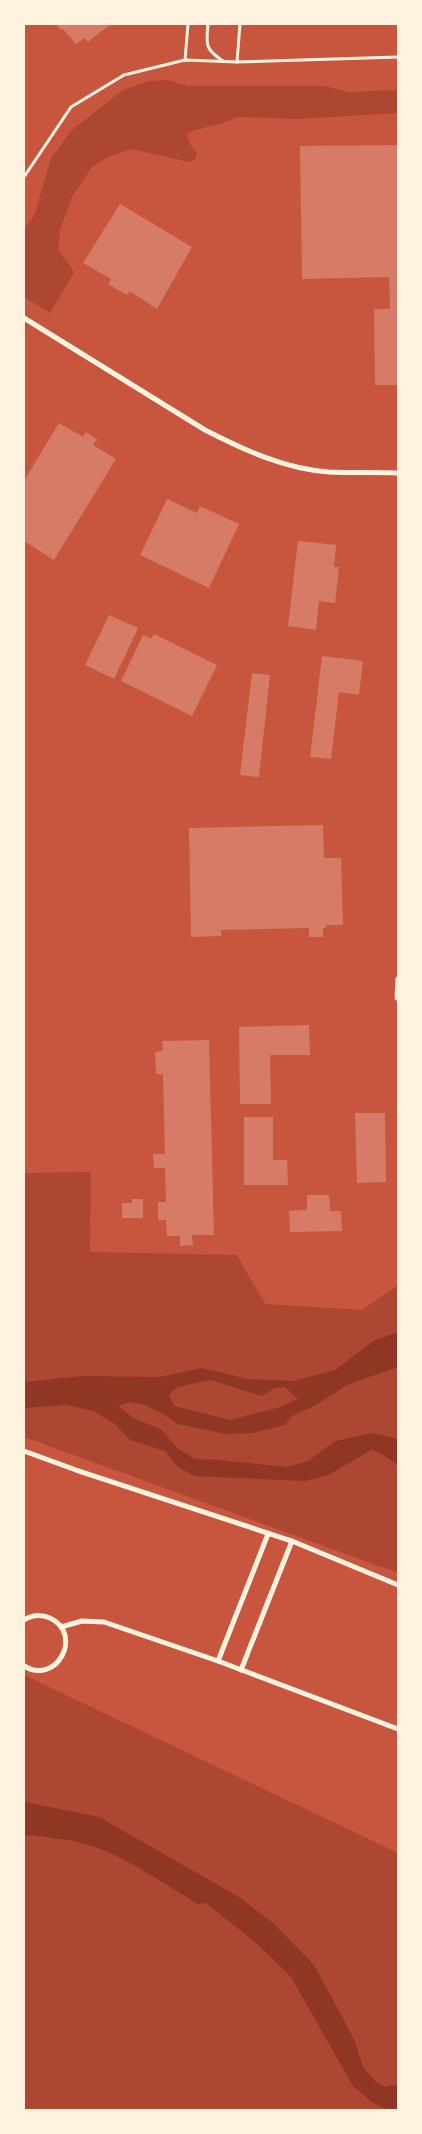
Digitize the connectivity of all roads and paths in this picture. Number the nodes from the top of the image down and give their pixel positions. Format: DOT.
graph roads {
  1 [pos="188,24"];
  2 [pos="208,24"];
  3 [pos="240,24"];
  4 [pos="398,58"];
  5 [pos="185,60"];
  6 [pos="223,62"];
  7 [pos="237,62"];
  8 [pos="24,177"];
  9 [pos="24,318"];
  10 [pos="398,473"];
  11 [pos="398,979"];
  12 [pos="397,998"];
  13 [pos="24,1450"];
  14 [pos="268,1534"];
  15 [pos="292,1541"];
  16 [pos="398,1585"];
  17 [pos="24,1620"];
  18 [pos="61,1627"];
  19 [pos="218,1661"];
  20 [pos="24,1666"];
  21 [pos="241,1670"];
  22 [pos="398,1729"];
  1 -- 5 [label="lane"];
  2 -- 6 [label="lane"];
  3 -- 7 [label="lane"];
  4 -- 7 [label="lane"];
  5 -- 6 [label="lane"];
  5 -- 8 [label="lane"];
  6 -- 7 [label="lane"];
  9 -- 10 [label="street"];
  11 -- 12 [label="street"];
  13 -- 14 [label="street"];
  14 -- 15 [label="street"];
  14 -- 19 [label="street"];
  15 -- 16 [label="street"];
  15 -- 21 [label="street"];
  17 -- 18 [label="street"];
  18 -- 19 [label="street"];
  18 -- 20 [label="street"];
  19 -- 21 [label="street"];
  21 -- 22 [label="street"];
}
